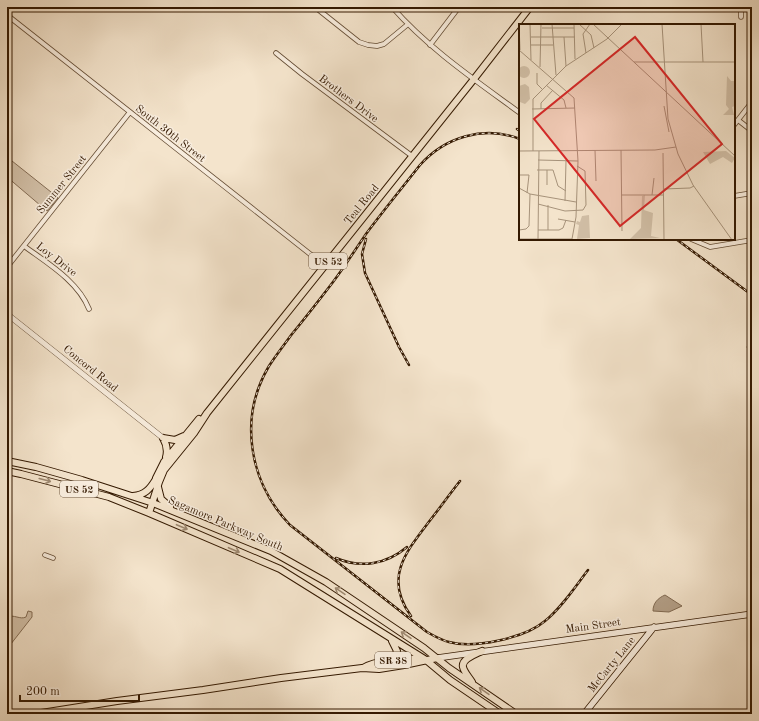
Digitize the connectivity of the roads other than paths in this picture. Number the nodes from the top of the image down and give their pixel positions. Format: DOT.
graph roads {
  1 [pos="315,7"];
  2 [pos="392,7"];
  3 [pos="459,7"];
  4 [pos="530,7"];
  5 [pos="741,7"];
  6 [pos="7,14"];
  7 [pos="742,17"];
  8 [pos="407,25"];
  9 [pos="430,45"];
  10 [pos="276,53"];
  11 [pos="474,79"];
  12 [pos="752,102"];
  13 [pos="130,112"];
  14 [pos="519,112"];
  15 [pos="738,120"];
  16 [pos="735,124"];
  17 [pos="752,131"];
  18 [pos="412,156"];
  19 [pos="752,193"];
  20 [pos="735,196"];
  21 [pos="693,240"];
  22 [pos="752,240"];
  23 [pos="24,246"];
  24 [pos="324,266"];
  25 [pos="7,267"];
  26 [pos="89,309"];
  27 [pos="8,316"];
  28 [pos="207,412"];
  29 [pos="186,435"];
  30 [pos="163,438"];
  31 [pos="7,461"];
  32 [pos="164,462"];
  33 [pos="7,471"];
  34 [pos="157,481"];
  35 [pos="132,496"];
  36 [pos="153,503"];
  37 [pos="149,513"];
  38 [pos="180,514"];
  39 [pos="44,555"];
  40 [pos="53,558"];
  41 [pos="752,614"];
  42 [pos="654,627"];
  43 [pos="389,637"];
  44 [pos="482,651"];
  45 [pos="437,658"];
  46 [pos="426,660"];
  47 [pos="389,661"];
  48 [pos="362,668"];
  49 [pos="472,683"];
  50 [pos="35,714"];
  51 [pos="500,714"];
  52 [pos="516,714"];
  53 [pos="584,714"];
  1 -- 8 [label="street"];
  2 -- 8 [label="street"];
  3 -- 9 [label="street"];
  4 -- 11 [label="main road, Teal Road / US 52"];
  5 -- 7 [label="street"];
  6 -- 13 [label="street, South 30th Street"];
  8 -- 9 [label="street"];
  9 -- 11 [label="street"];
  10 -- 18 [label="street, Brothers Drive"];
  11 -- 14 [label="street"];
  11 -- 18 [label="main road, Teal Road / US 52"];
  12 -- 15 [label="street"];
  13 -- 23 [label="street, Summer Street"];
  13 -- 24 [label="street, South 30th Street"];
  15 -- 16 [label="street"];
  15 -- 17 [label="street"];
  18 -- 24 [label="main road, Teal Road / US 52"];
  19 -- 20 [label="street"];
  21 -- 22 [label="street"];
  23 -- 25 [label="street, Summer Street"];
  23 -- 26 [label="street, Loy Drive"];
  24 -- 28 [label="main road, Teal Road / US 52"];
  27 -- 30 [label="street, Concord Road"];
  28 -- 29 [label="main road, Teal Road / US 52"];
  28 -- 34 [label="main road, Teal Road / US 52"];
  29 -- 30 [label="main road"];
  29 -- 32 [label="main road, Teal Road / US 52"];
  30 -- 32 [label="main road"];
  31 -- 35 [label="main road, Sagamore Parkway South / US 52"];
  32 -- 34 [label="main road, Teal Road / US 52"];
  33 -- 37 [label="main road, Sagamore Parkway South / US 52, one-way"];
  34 -- 35 [label="main road, US 52"];
  34 -- 36 [label="main road, Teal Road / US 52"];
  34 -- 38 [label="main road"];
  35 -- 36 [label="main road, Sagamore Parkway South"];
  36 -- 37 [label="main road, US 52"];
  36 -- 38 [label="main road, Sagamore Parkway South"];
  37 -- 43 [label="main road, Sagamore Parkway South, one-way"];
  45 -- 38 [label="main road, Sagamore Parkway South, one-way"];
  39 -- 40 [label="street"];
  41 -- 42 [label="main road, Main Street"];
  42 -- 44 [label="main road, Main Street"];
  42 -- 53 [label="main road, McCarty Lane"];
  43 -- 46 [label="main road, Sagamore Parkway South"];
  43 -- 47 [label="main road"];
  44 -- 45 [label="main road, Main Street"];
  44 -- 49 [label="main road"];
  45 -- 46 [label="main road, SR 38"];
  45 -- 49 [label="main road, Sagamore Parkway South"];
  46 -- 47 [label="main road, SR 38"];
  46 -- 48 [label="main road, SR 38"];
  46 -- 51 [label="main road, Sagamore Parkway South"];
  47 -- 48 [label="main road, SR 38"];
  48 -- 50 [label="main road, SR 38"];
  52 -- 49 [label="main road, Sagamore Parkway South, one-way"];
}
